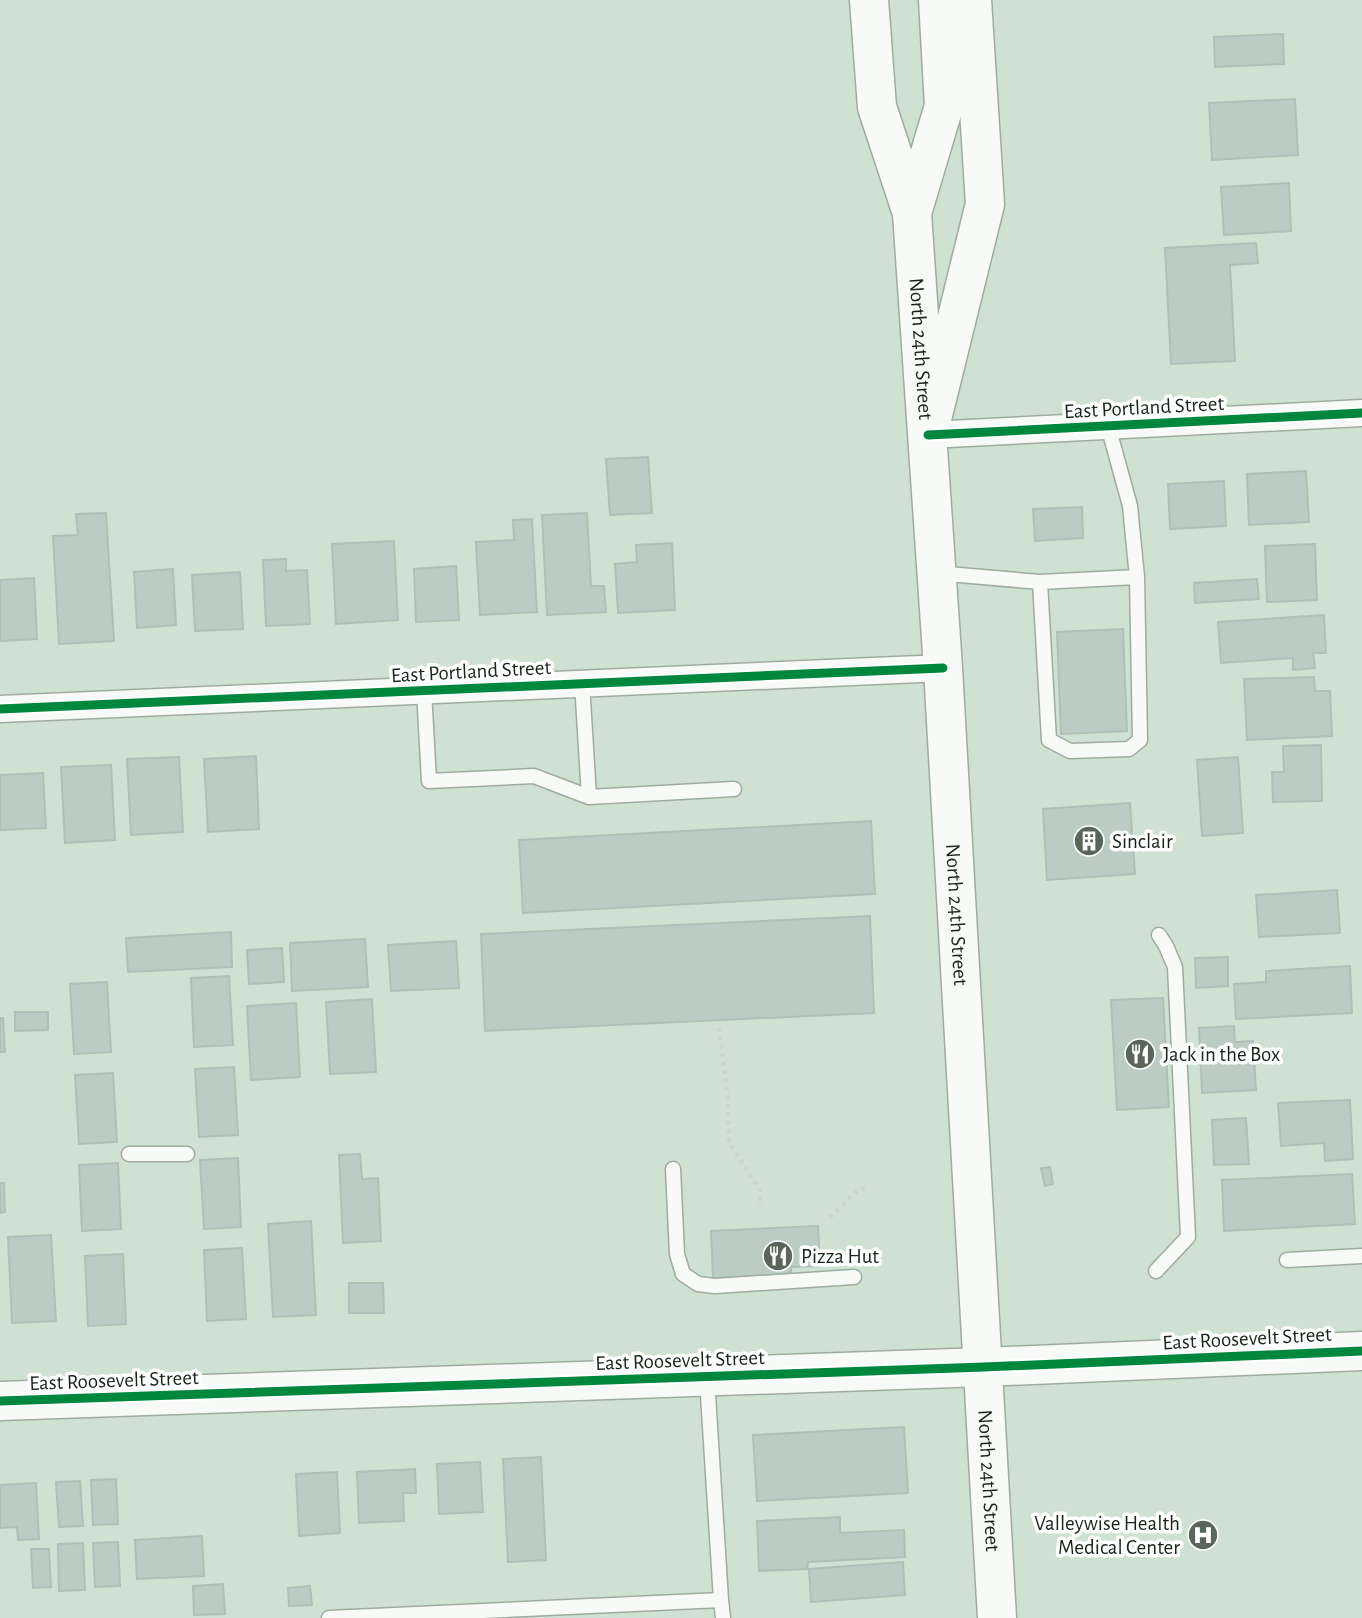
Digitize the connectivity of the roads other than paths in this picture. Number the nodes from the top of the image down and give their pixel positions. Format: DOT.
graph roads {
  1 [pos="869,0"];
  2 [pos="938,0"];
  3 [pos="972,0"];
  4 [pos="912,213"];
  5 [pos="1362,413"];
  6 [pos="1108,426"];
  7 [pos="928,435"];
  8 [pos="936,573"];
  9 [pos="1136,577"];
  10 [pos="1040,582"];
  11 [pos="943,667"];
  12 [pos="582,683"];
  13 [pos="424,691"];
  14 [pos="0,709"];
  15 [pos="734,789"];
  16 [pos="589,797"];
  17 [pos="1159,936"];
  18 [pos="129,1154"];
  19 [pos="187,1154"];
  20 [pos="673,1169"];
  21 [pos="1362,1256"];
  22 [pos="1287,1260"];
  23 [pos="1156,1271"];
  24 [pos="854,1277"];
  25 [pos="1362,1351"];
  26 [pos="984,1367"];
  27 [pos="707,1377"];
  28 [pos="0,1401"];
  29 [pos="722,1600"];
  30 [pos="329,1618"];
  31 [pos="723,1618"];
  32 [pos="997,1618"];
  1 -- 4 [label="main road, North 24th Street"];
  2 -- 4 [label="main road, North 24th Street"];
  3 -- 7 [label="main road"];
  4 -- 7 [label="main road, North 24th Street"];
  5 -- 6 [label="street, East Portland Street"];
  6 -- 7 [label="street, East Portland Street"];
  6 -- 9 [label="lane"];
  7 -- 8 [label="main road, North 24th Street"];
  8 -- 10 [label="lane"];
  8 -- 11 [label="main road, North 24th Street"];
  9 -- 10 [label="lane"];
  9 -- 10 [label="lane"];
  11 -- 12 [label="street, East Portland Street"];
  11 -- 26 [label="main road, North 24th Street"];
  12 -- 13 [label="street, East Portland Street"];
  12 -- 16 [label="lane"];
  13 -- 14 [label="street, East Portland Street"];
  13 -- 16 [label="lane"];
  15 -- 16 [label="lane"];
  17 -- 23 [label="lane"];
  18 -- 19 [label="lane"];
  20 -- 24 [label="lane"];
  21 -- 22 [label="lane"];
  25 -- 26 [label="main road, East Roosevelt Street"];
  26 -- 27 [label="main road, East Roosevelt Street"];
  26 -- 32 [label="main road, North 24th Street"];
  27 -- 28 [label="main road, East Roosevelt Street"];
  27 -- 29 [label="lane"];
  29 -- 30 [label="lane"];
  29 -- 31 [label="lane"];
}
